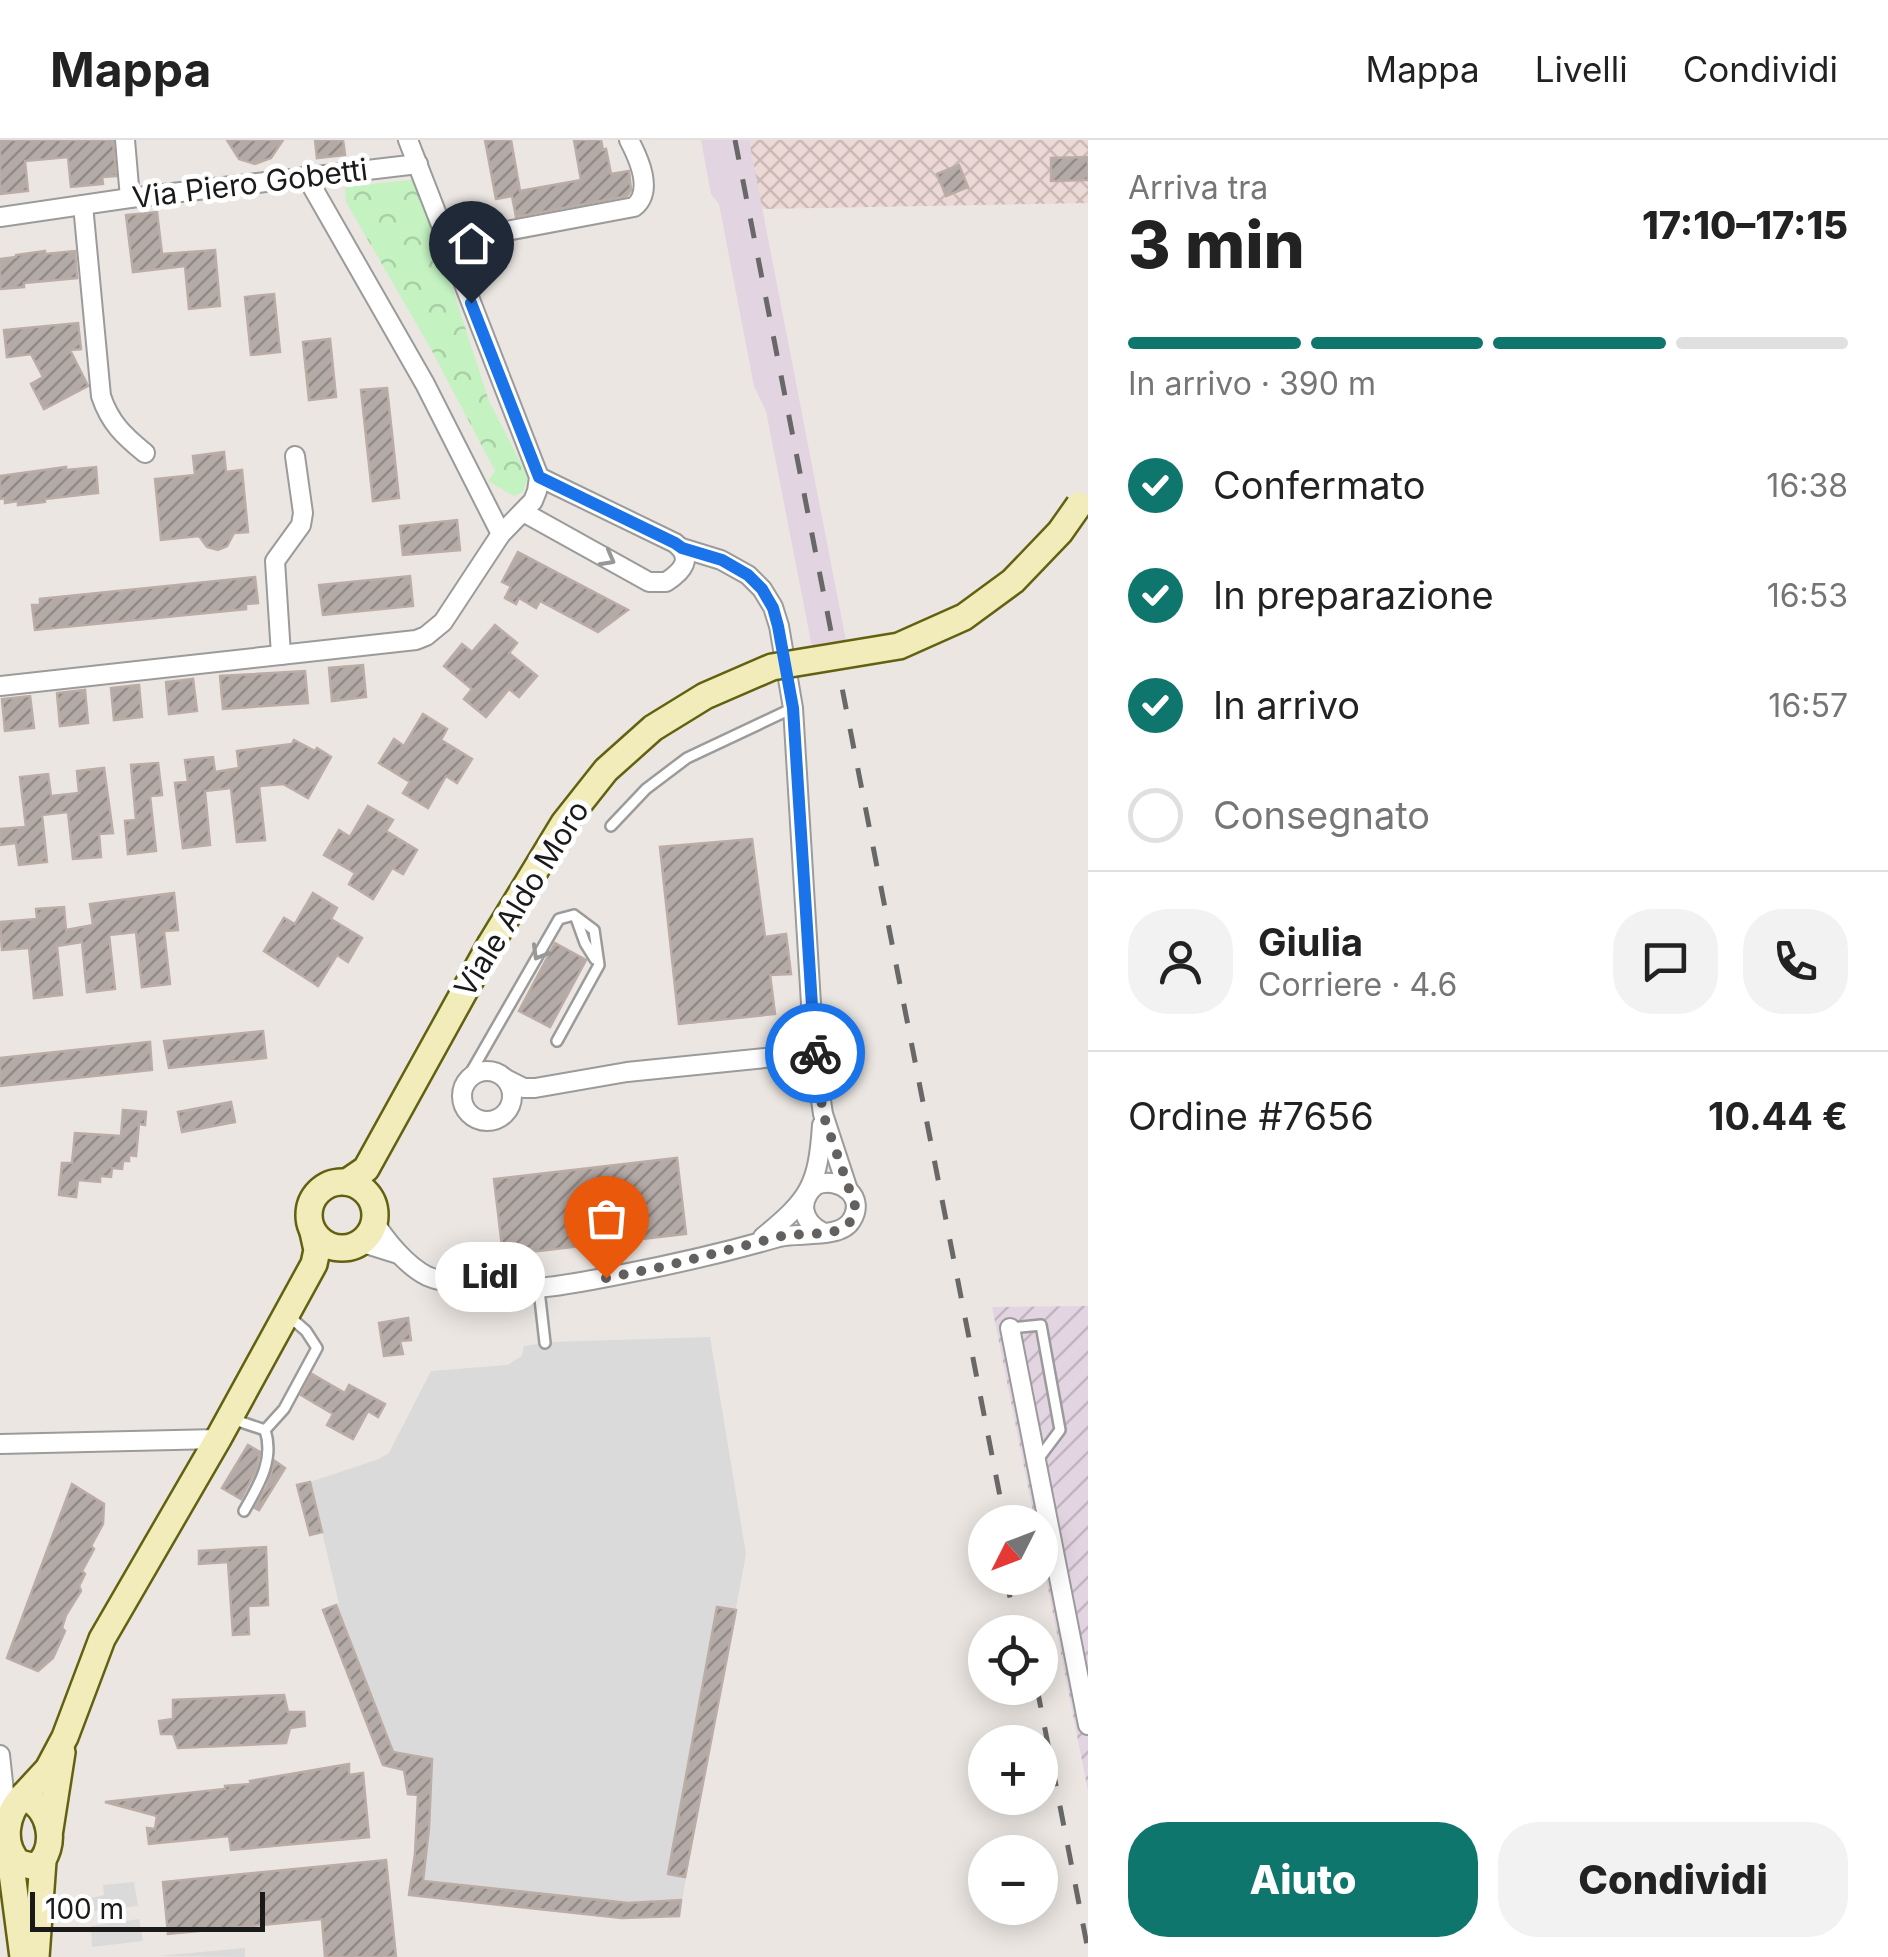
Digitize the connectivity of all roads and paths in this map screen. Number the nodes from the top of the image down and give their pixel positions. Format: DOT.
graph roads {
  1 [pos="125,140"];
  2 [pos="408,140"];
  3 [pos="628,140"];
  4 [pos="418,164"];
  5 [pos="306,176"];
  6 [pos="130,198"];
  7 [pos="83,205"];
  8 [pos="0,217"];
  9 [pos="448,242"];
  10 [pos="144,454"];
  11 [pos="295,456"];
  12 [pos="539,477"];
  13 [pos="1083,497"];
  14 [pos="523,512"];
  15 [pos="501,534"];
  16 [pos="682,548"];
  17 [pos="281,655"];
  18 [pos="0,686"];
  19 [pos="793,708"];
  20 [pos="611,826"];
  21 [pos="557,1041"];
  22 [pos="814,1053"];
  23 [pos="467,1079"];
  24 [pos="506,1079"];
  25 [pos="535,1088"];
  26 [pos="510,1108"];
  27 [pos="823,1114"];
  28 [pos="360,1181"];
  29 [pos="848,1190"];
  30 [pos="809,1191"];
  31 [pos="374,1221"];
  32 [pos="313,1232"];
  33 [pos="822,1232"];
  34 [pos="754,1244"];
  35 [pos="347,1247"];
  36 [pos="402,1256"];
  37 [pos="314,1264"];
  38 [pos="539,1290"];
  39 [pos="286,1315"];
  40 [pos="1010,1328"];
  41 [pos="545,1342"];
  42 [pos="224,1428"];
  43 [pos="265,1430"];
  44 [pos="0,1444"];
  45 [pos="1036,1461"];
  46 [pos="244,1511"];
  47 [pos="1088,1725"];
  48 [pos="65,1738"];
  49 [pos="0,1755"];
  50 [pos="23,1796"];
  51 [pos="7,1820"];
  52 [pos="50,1829"];
  53 [pos="10,1850"];
  54 [pos="43,1861"];
  55 [pos="22,1957"];
  56 [pos="36,1957"];
  1 -- 6 [label="street"];
  2 -- 4 [label="street"];
  3 -- 9 [label="street"];
  4 -- 5 [label="street, Via Piero Gobetti"];
  4 -- 9 [label="street"];
  5 -- 6 [label="street, Via Piero Gobetti"];
  5 -- 15 [label="street"];
  6 -- 7 [label="street, Via Piero Gobetti"];
  7 -- 8 [label="street, Via Piero Gobetti"];
  7 -- 10 [label="street"];
  9 -- 12 [label="street"];
  11 -- 17 [label="street"];
  12 -- 14 [label="street"];
  12 -- 16 [label="street"];
  13 -- 28 [label="main road, Viale Aldo Moro, bridge"];
  14 -- 15 [label="street"];
  14 -- 16 [label="street, one-way"];
  15 -- 17 [label="street"];
  16 -- 19 [label="street"];
  17 -- 18 [label="street"];
  19 -- 20 [label="lane"];
  19 -- 22 [label="street"];
  21 -- 23 [label="lane, one-way"];
  22 -- 25 [label="street"];
  22 -- 27 [label="street"];
  23 -- 24 [label="street"];
  23 -- 26 [label="street"];
  24 -- 25 [label="street"];
  24 -- 26 [label="street"];
  25 -- 26 [label="street"];
  27 -- 29 [label="street"];
  27 -- 30 [label="street"];
  28 -- 31 [label="main road"];
  28 -- 32 [label="main road, Viale Aldo Moro"];
  29 -- 30 [label="street"];
  29 -- 33 [label="street"];
  30 -- 33 [label="street"];
  30 -- 34 [label="street"];
  31 -- 35 [label="main road"];
  31 -- 36 [label="street"];
  32 -- 35 [label="main road"];
  32 -- 37 [label="main road, Viale Aldo Moro"];
  33 -- 34 [label="street"];
  34 -- 38 [label="street"];
  35 -- 36 [label="street"];
  35 -- 37 [label="main road"];
  36 -- 38 [label="street"];
  37 -- 39 [label="main road"];
  38 -- 41 [label="lane"];
  39 -- 42 [label="main road"];
  39 -- 43 [label="lane"];
  40 -- 45 [label="street"];
  40 -- 45 [label="lane"];
  42 -- 43 [label="lane"];
  42 -- 44 [label="street"];
  42 -- 48 [label="main road"];
  43 -- 46 [label="lane"];
  45 -- 47 [label="street"];
  48 -- 50 [label="main road"];
  48 -- 52 [label="main road"];
  49 -- 51 [label="street"];
  50 -- 51 [label="main road"];
  50 -- 52 [label="main road"];
  51 -- 53 [label="main road"];
  52 -- 54 [label="main road"];
  53 -- 54 [label="main road"];
  53 -- 55 [label="main road"];
  54 -- 56 [label="main road"];
}
